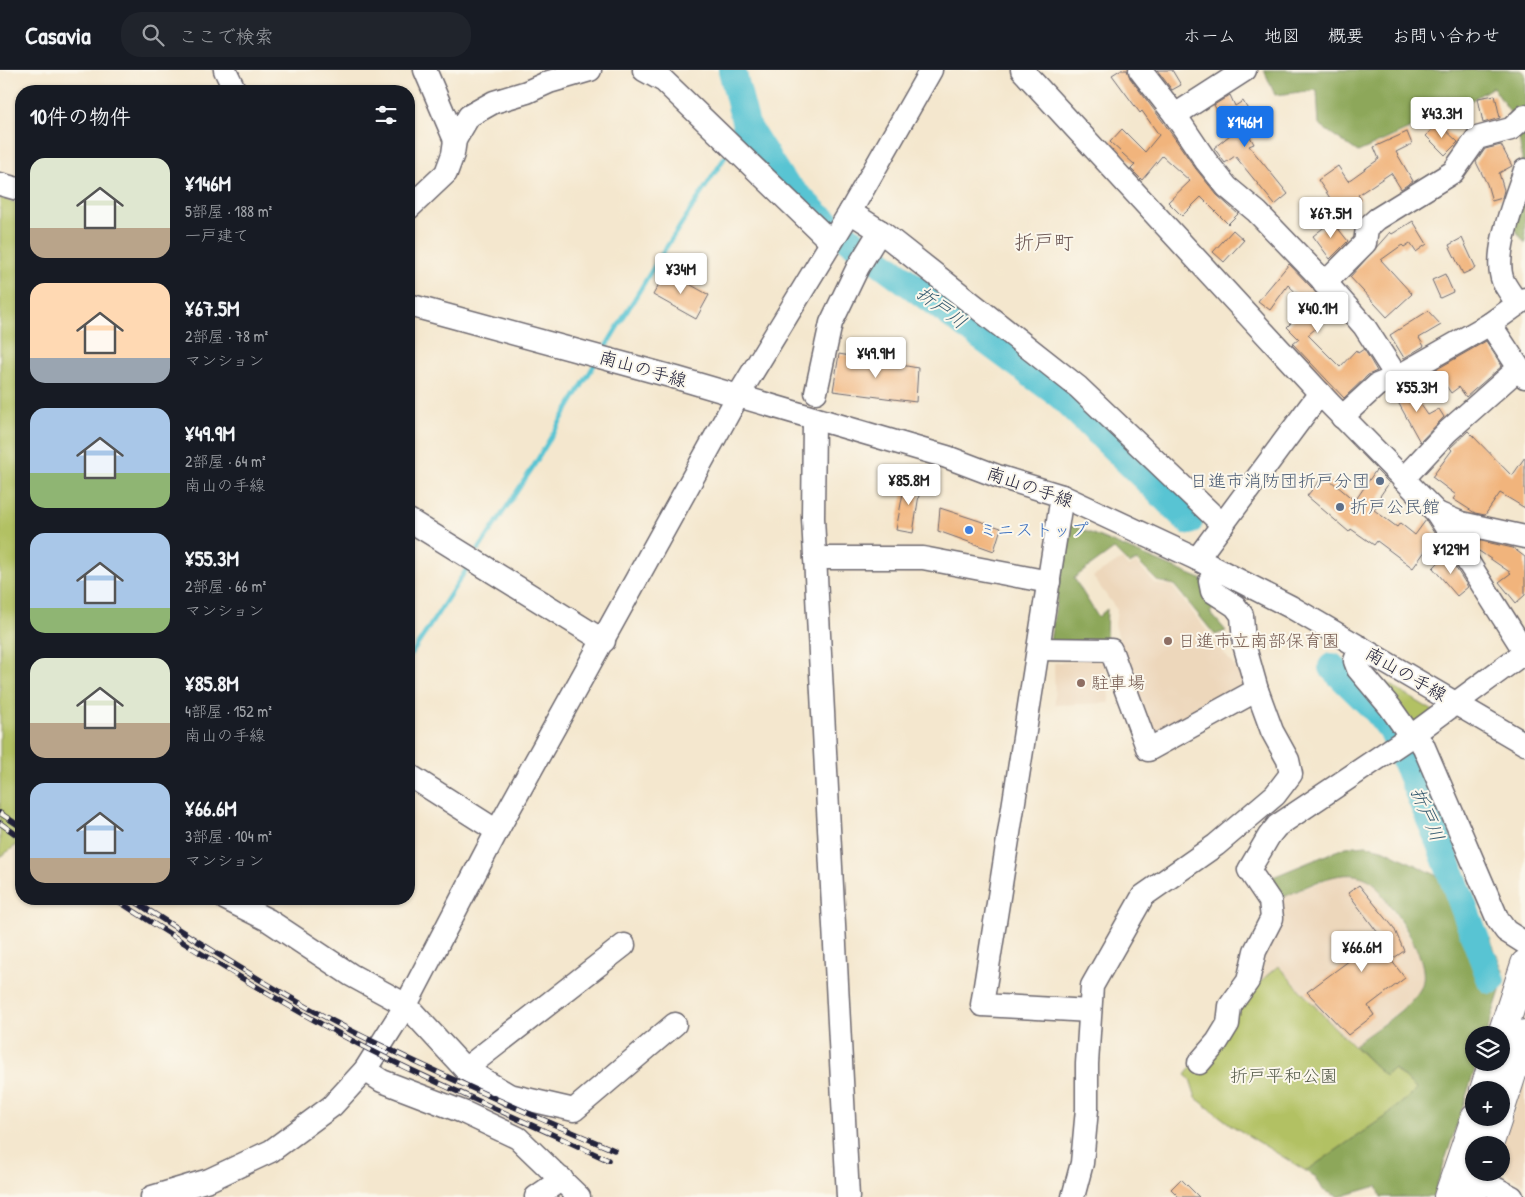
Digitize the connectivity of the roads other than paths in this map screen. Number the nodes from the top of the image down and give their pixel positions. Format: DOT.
graph roads {
  1 [pos="225,70"];
  2 [pos="424,70"];
  3 [pos="590,70"];
  4 [pos="644,70"];
  5 [pos="931,70"];
  6 [pos="1022,70"];
  7 [pos="1140,70"];
  8 [pos="1245,70"];
  9 [pos="232,85"];
  10 [pos="1175,114"];
  11 [pos="1524,124"];
  12 [pos="455,140"];
  13 [pos="1525,170"];
  14 [pos="0,184"];
  15 [pos="15,188"];
  16 [pos="415,202"];
  17 [pos="850,213"];
  18 [pos="880,231"];
  19 [pos="831,242"];
  20 [pos="1324,284"];
  21 [pos="1521,302"];
  22 [pos="415,307"];
  23 [pos="1490,324"];
  24 [pos="1522,373"];
  25 [pos="1397,377"];
  26 [pos="816,392"];
  27 [pos="1320,393"];
  28 [pos="738,396"];
  29 [pos="1342,417"];
  30 [pos="814,419"];
  31 [pos="1403,479"];
  32 [pos="1062,496"];
  33 [pos="1437,513"];
  34 [pos="415,524"];
  35 [pos="1224,525"];
  36 [pos="1525,537"];
  37 [pos="815,558"];
  38 [pos="1206,564"];
  39 [pos="1050,582"];
  40 [pos="604,641"];
  41 [pos="1360,647"];
  42 [pos="1039,650"];
  43 [pos="1525,652"];
  44 [pos="1257,690"];
  45 [pos="1456,703"];
  46 [pos="1403,741"];
  47 [pos="1525,744"];
  48 [pos="415,779"];
  49 [pos="1275,795"];
  50 [pos="1277,826"];
  51 [pos="497,831"];
  52 [pos="238,905"];
  53 [pos="1525,943"];
  54 [pos="624,945"];
  55 [pos="1525,964"];
  56 [pos="406,1005"];
  57 [pos="1090,1011"];
  58 [pos="675,1024"];
  59 [pos="1505,1026"];
  60 [pos="1525,1034"];
  61 [pos="1199,1063"];
  62 [pos="465,1069"];
  63 [pos="365,1070"];
  64 [pos="1510,1081"];
  65 [pos="1474,1126"];
  66 [pos="562,1179"];
  67 [pos="1467,1184"];
  68 [pos="152,1197"];
  69 [pos="536,1197"];
  70 [pos="578,1197"];
  71 [pos="848,1197"];
  72 [pos="1073,1197"];
  73 [pos="1512,1197"];
  1 -- 9 [label="street"];
  2 -- 12 [label="street"];
  3 -- 12 [label="street"];
  4 -- 19 [label="street"];
  5 -- 17 [label="street"];
  6 -- 27 [label="street"];
  7 -- 10 [label="street"];
  8 -- 10 [label="street"];
  10 -- 20 [label="street"];
  11 -- 20 [label="street"];
  12 -- 16 [label="street"];
  13 -- 21 [label="street"];
  14 -- 15 [label="street"];
  17 -- 18 [label="street"];
  17 -- 19 [label="street"];
  18 -- 26 [label="street"];
  18 -- 35 [label="street"];
  19 -- 28 [label="street"];
  20 -- 25 [label="street"];
  21 -- 23 [label="street"];
  22 -- 28 [label="street, 南山の手線"];
  23 -- 24 [label="street"];
  23 -- 25 [label="street"];
  24 -- 31 [label="street"];
  25 -- 29 [label="street"];
  27 -- 29 [label="street"];
  27 -- 35 [label="street"];
  28 -- 30 [label="street, 南山の手線"];
  28 -- 40 [label="street"];
  29 -- 31 [label="street"];
  30 -- 32 [label="street, 南山の手線"];
  30 -- 37 [label="street"];
  31 -- 33 [label="street"];
  32 -- 38 [label="street, 南山の手線"];
  32 -- 39 [label="street"];
  33 -- 36 [label="street"];
  33 -- 43 [label="street"];
  34 -- 40 [label="street"];
  35 -- 38 [label="street"];
  37 -- 39 [label="street"];
  37 -- 71 [label="street"];
  38 -- 41 [label="street, 南山の手線"];
  38 -- 44 [label="street"];
  39 -- 42 [label="street"];
  40 -- 51 [label="street"];
  41 -- 45 [label="street, 南山の手線"];
  41 -- 46 [label="street"];
  42 -- 44 [label="street"];
  42 -- 57 [label="street"];
  43 -- 45 [label="street"];
  44 -- 49 [label="street"];
  45 -- 46 [label="street"];
  45 -- 47 [label="street, 南山の手線"];
  46 -- 50 [label="street"];
  46 -- 53 [label="street"];
  48 -- 51 [label="street"];
  49 -- 50 [label="street"];
  49 -- 57 [label="street"];
  50 -- 61 [label="street"];
  51 -- 56 [label="street"];
  52 -- 56 [label="street"];
  54 -- 62 [label="street"];
  55 -- 59 [label="main road"];
  56 -- 62 [label="street"];
  56 -- 63 [label="street"];
  57 -- 72 [label="street"];
  58 -- 62 [label="street"];
  60 -- 64 [label="main road"];
  63 -- 66 [label="street"];
  63 -- 68 [label="street"];
  65 -- 67 [label="main road"];
  66 -- 69 [label="street"];
  66 -- 70 [label="street"];
  67 -- 73 [label="street"];
}
